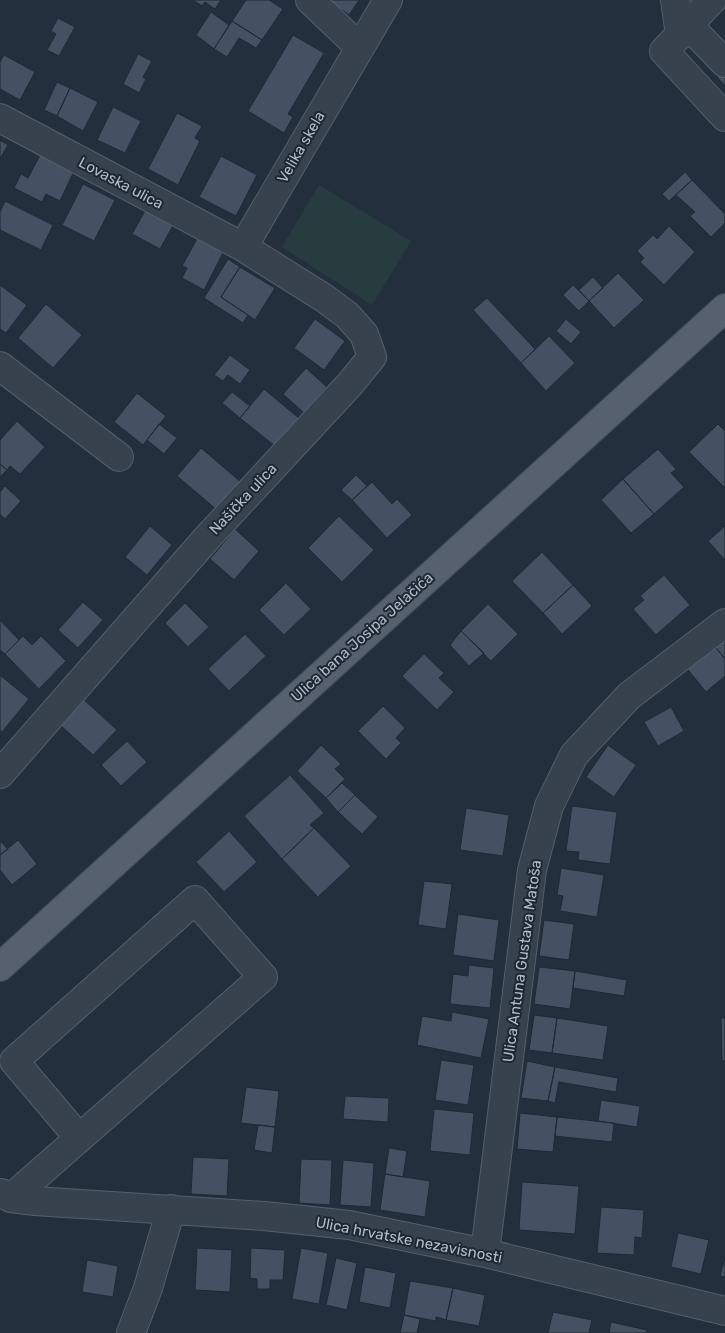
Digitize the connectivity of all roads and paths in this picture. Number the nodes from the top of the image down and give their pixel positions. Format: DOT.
graph roads {
  1 [pos="310,0"];
  2 [pos="388,0"];
  3 [pos="675,0"];
  4 [pos="712,0"];
  5 [pos="677,37"];
  6 [pos="359,47"];
  7 [pos="725,63"];
  8 [pos="725,117"];
  9 [pos="0,118"];
  10 [pos="243,247"];
  11 [pos="725,308"];
  12 [pos="0,366"];
  13 [pos="119,457"];
  14 [pos="725,623"];
  15 [pos="0,774"];
  16 [pos="0,967"];
  17 [pos="78,1138"];
  18 [pos="5,1195"];
  19 [pos="171,1209"];
  20 [pos="485,1253"];
  21 [pos="725,1311"];
  22 [pos="131,1333"];
  1 -- 6 [label="street"];
  2 -- 6 [label="street, Velika skela"];
  3 -- 5 [label="street"];
  4 -- 5 [label="street"];
  5 -- 7 [label="street"];
  5 -- 8 [label="street"];
  6 -- 10 [label="street, Velika skela"];
  9 -- 10 [label="street, Lovaska ulica"];
  10 -- 15 [label="street, Našička ulica"];
  11 -- 16 [label="main road, Ulica bana Josipa Jelačića"];
  12 -- 13 [label="street"];
  14 -- 20 [label="street, Ulica Antuna Gustava Matoša"];
  17 -- 17 [label="street"];
  17 -- 18 [label="street"];
  18 -- 19 [label="street, Ulica hrvatske nezavisnosti"];
  19 -- 20 [label="street, Ulica hrvatske nezavisnosti"];
  19 -- 22 [label="street"];
  20 -- 21 [label="street, Ulica hrvatske nezavisnosti"];
}
